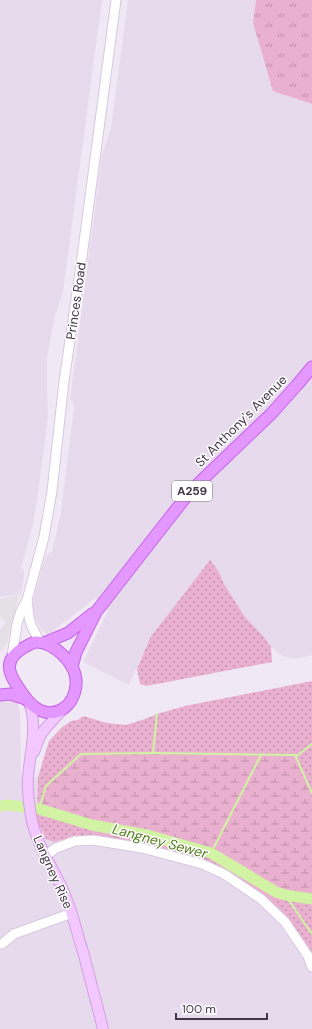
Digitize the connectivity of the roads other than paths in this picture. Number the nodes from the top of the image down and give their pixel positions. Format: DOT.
graph roads {
  1 [pos="116,0"];
  2 [pos="312,367"];
  3 [pos="26,600"];
  4 [pos="96,612"];
  5 [pos="42,642"];
  6 [pos="11,661"];
  7 [pos="72,667"];
  8 [pos="0,678"];
  9 [pos="0,695"];
  10 [pos="27,700"];
  11 [pos="61,710"];
  12 [pos="30,760"];
  13 [pos="45,856"];
  14 [pos="72,913"];
  15 [pos="0,944"];
  16 [pos="312,967"];
  17 [pos="103,1029"];
  1 -- 3 [label="street, Princes Road"];
  2 -- 4 [label="main road, St Anthony's Avenue / A259"];
  3 -- 5 [label="street, Princes Road"];
  3 -- 6 [label="street, Princes Road"];
  4 -- 5 [label="main road, St Anthony's Avenue / A259"];
  4 -- 7 [label="main road, St Anthony's Avenue / A259"];
  5 -- 6 [label="main road"];
  5 -- 7 [label="main road"];
  6 -- 8 [label="main road"];
  6 -- 10 [label="main road"];
  7 -- 11 [label="main road"];
  9 -- 10 [label="main road"];
  10 -- 11 [label="main road"];
  10 -- 12 [label="main road, Langney Rise"];
  11 -- 12 [label="main road, Langney Rise"];
  12 -- 13 [label="main road, Langney Rise"];
  13 -- 14 [label="main road, Langney Rise"];
  13 -- 16 [label="street"];
  14 -- 15 [label="street"];
  14 -- 17 [label="main road, Langney Rise"];
}
